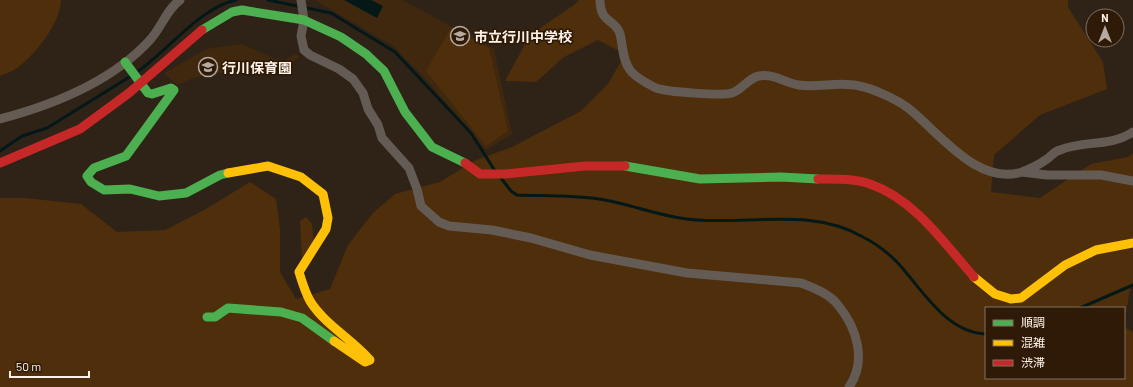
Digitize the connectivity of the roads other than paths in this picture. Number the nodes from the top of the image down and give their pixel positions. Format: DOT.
graph roads {
  1 [pos="180,0"];
  2 [pos="301,0"];
  3 [pos="600,0"];
  4 [pos="304,20"];
  5 [pos="125,62"];
  6 [pos="140,82"];
  7 [pos="0,119"];
  8 [pos="1133,132"];
  9 [pos="0,163"];
  10 [pos="1022,172"];
  11 [pos="1133,181"];
  12 [pos="1133,242"];
  13 [pos="207,317"];
  14 [pos="849,387"];
  1 -- 5 [label="street"];
  2 -- 4 [label="street"];
  3 -- 10 [label="street"];
  4 -- 6 [label="street"];
  4 -- 12 [label="street"];
  4 -- 14 [label="street"];
  5 -- 6 [label="street"];
  5 -- 7 [label="street"];
  6 -- 9 [label="street"];
  6 -- 13 [label="street"];
  8 -- 10 [label="street"];
  10 -- 11 [label="street"];
}
